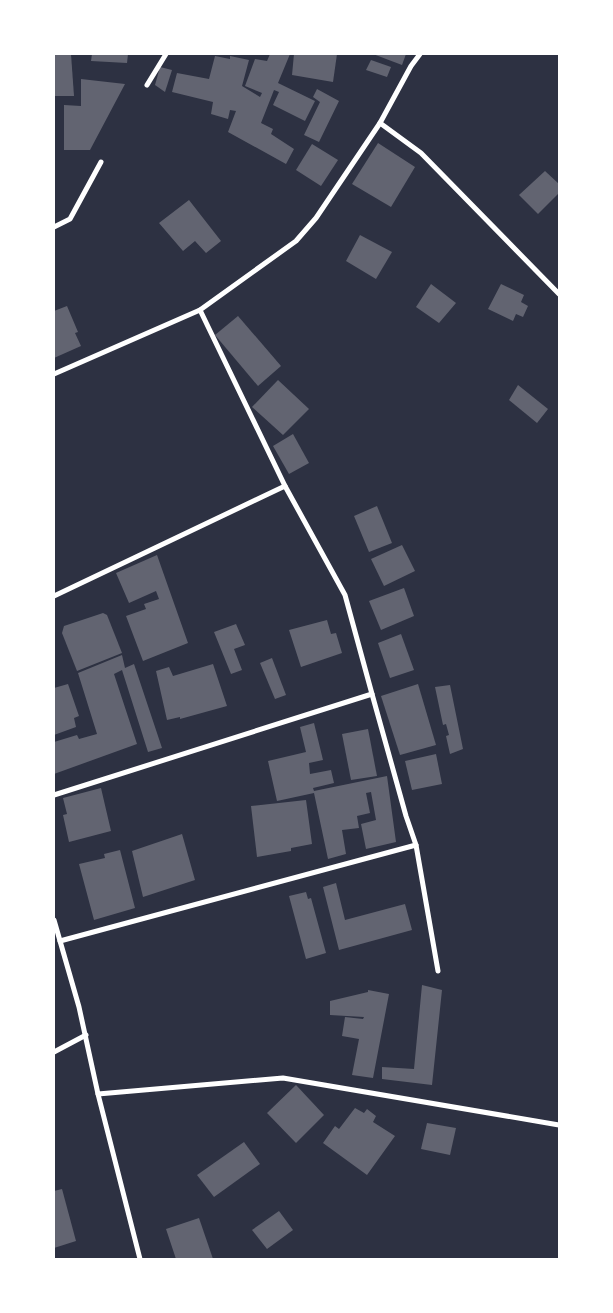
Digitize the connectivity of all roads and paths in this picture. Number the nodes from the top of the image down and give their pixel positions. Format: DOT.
graph roads {
  1 [pos="166,54"];
  2 [pos="420,54"];
  3 [pos="148,85"];
  4 [pos="380,122"];
  5 [pos="101,162"];
  6 [pos="54,227"];
  7 [pos="559,294"];
  8 [pos="200,310"];
  9 [pos="54,374"];
  10 [pos="284,486"];
  11 [pos="54,596"];
  12 [pos="372,694"];
  13 [pos="54,795"];
  14 [pos="416,845"];
  15 [pos="54,920"];
  16 [pos="60,941"];
  17 [pos="438,971"];
  18 [pos="86,1035"];
  19 [pos="54,1052"];
  20 [pos="98,1094"];
  21 [pos="559,1125"];
  22 [pos="140,1259"];
  1 -- 3 [label="street"];
  2 -- 4 [label="street"];
  4 -- 7 [label="street"];
  4 -- 8 [label="street"];
  5 -- 6 [label="street"];
  8 -- 9 [label="street"];
  8 -- 10 [label="street"];
  10 -- 11 [label="street"];
  10 -- 12 [label="street"];
  12 -- 13 [label="street"];
  12 -- 14 [label="street"];
  14 -- 16 [label="street"];
  14 -- 17 [label="street"];
  15 -- 16 [label="street"];
  16 -- 18 [label="street"];
  18 -- 19 [label="street"];
  18 -- 20 [label="street"];
  20 -- 21 [label="street"];
  20 -- 22 [label="street"];
}
